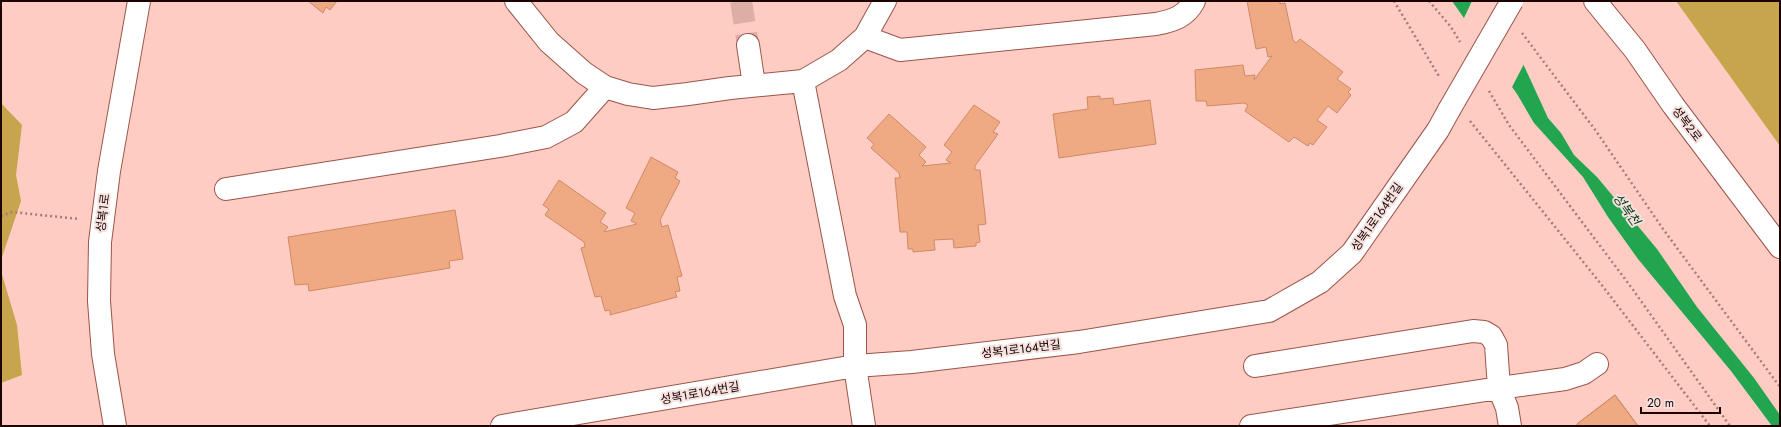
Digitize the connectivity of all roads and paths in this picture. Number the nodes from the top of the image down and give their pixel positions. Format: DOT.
graph roads {
  1 [pos="139,1"];
  2 [pos="516,1"];
  3 [pos="885,1"];
  4 [pos="1194,1"];
  5 [pos="1394,1"];
  6 [pos="1429,1"];
  7 [pos="1512,1"];
  8 [pos="1595,1"];
  9 [pos="1520,30"];
  10 [pos="865,37"];
  11 [pos="748,45"];
  12 [pos="1462,47"];
  13 [pos="803,81"];
  14 [pos="754,85"];
  15 [pos="1486,86"];
  16 [pos="606,87"];
  17 [pos="1451,106"];
  18 [pos="226,189"];
  19 [pos="1,216"];
  20 [pos="101,222"];
  21 [pos="1780,247"];
  22 [pos="1597,364"];
  23 [pos="855,366"];
  24 [pos="1255,366"];
  25 [pos="1780,387"];
  26 [pos="1500,388"];
  27 [pos="115,426"];
  28 [pos="502,426"];
  29 [pos="864,426"];
  30 [pos="1251,426"];
  31 [pos="1510,426"];
  32 [pos="1710,426"];
  33 [pos="1730,426"];
  1 -- 20 [label="street, 성복1로"];
  2 -- 16 [label="street"];
  3 -- 10 [label="street"];
  4 -- 10 [label="street"];
  5 -- 17 [label="path"];
  6 -- 12 [label="path"];
  7 -- 17 [label="street, 성복1로164번길, bridge"];
  8 -- 21 [label="street, 성복2로"];
  9 -- 25 [label="path"];
  10 -- 13 [label="street"];
  11 -- 14 [label="street"];
  13 -- 14 [label="street"];
  13 -- 23 [label="street"];
  14 -- 16 [label="street"];
  15 -- 33 [label="path"];
  16 -- 18 [label="street"];
  17 -- 23 [label="street, 성복1로164번길"];
  17 -- 32 [label="path"];
  19 -- 20 [label="path"];
  20 -- 27 [label="street, 성복1로"];
  22 -- 26 [label="street"];
  23 -- 28 [label="street, 성복1로164번길"];
  23 -- 29 [label="street"];
  24 -- 26 [label="street"];
  26 -- 30 [label="street"];
  26 -- 31 [label="street"];
}
